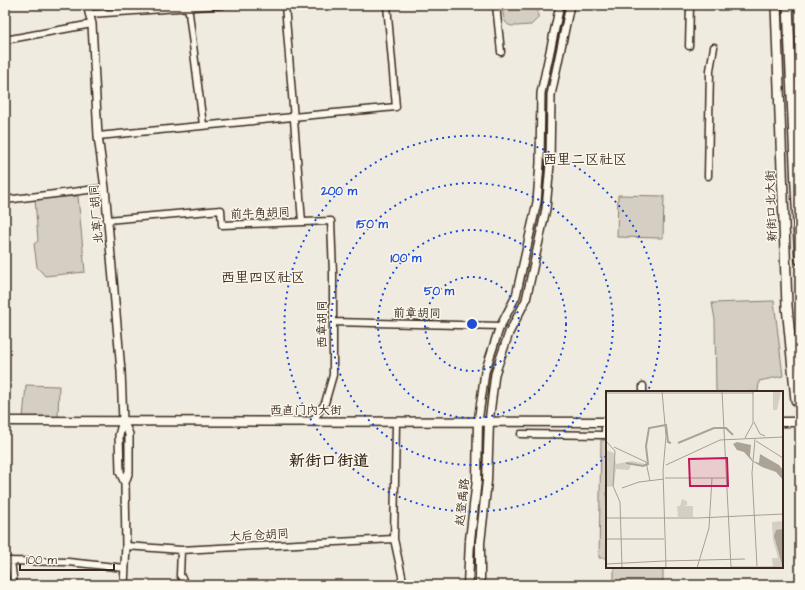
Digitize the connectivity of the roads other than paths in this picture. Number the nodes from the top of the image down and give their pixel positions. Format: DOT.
graph roads {
  1 [pos="87,5"];
  2 [pos="223,5"];
  3 [pos="285,5"];
  4 [pos="388,5"];
  5 [pos="496,5"];
  6 [pos="560,5"];
  7 [pos="570,5"];
  8 [pos="690,5"];
  9 [pos="776,5"];
  10 [pos="788,5"];
  11 [pos="188,7"];
  12 [pos="90,14"];
  13 [pos="92,24"];
  14 [pos="5,40"];
  15 [pos="689,46"];
  16 [pos="714,47"];
  17 [pos="501,52"];
  18 [pos="294,117"];
  19 [pos="203,125"];
  20 [pos="98,136"];
  21 [pos="708,176"];
  22 [pos="104,188"];
  23 [pos="5,200"];
  24 [pos="107,220"];
  25 [pos="331,221"];
  26 [pos="302,222"];
  27 [pos="800,260"];
  28 [pos="333,322"];
  29 [pos="501,326"];
  30 [pos="800,404"];
  31 [pos="5,421"];
  32 [pos="123,421"];
  33 [pos="312,422"];
  34 [pos="396,422"];
  35 [pos="478,422"];
  36 [pos="488,422"];
  37 [pos="606,422"];
  38 [pos="783,422"];
  39 [pos="800,422"];
  40 [pos="521,434"];
  41 [pos="606,435"];
  42 [pos="394,540"];
  43 [pos="126,546"];
  44 [pos="181,550"];
  45 [pos="8,561"];
  46 [pos="125,568"];
  47 [pos="14,585"];
  48 [pos="124,585"];
  49 [pos="186,585"];
  50 [pos="402,585"];
  51 [pos="468,585"];
  52 [pos="480,585"];
  1 -- 12 [label="street, 北草厂胡同"];
  2 -- 11 [label="street"];
  3 -- 18 [label="street"];
  4 -- 18 [label="street"];
  5 -- 17 [label="street"];
  6 -- 29 [label="street"];
  7 -- 36 [label="street"];
  8 -- 15 [label="street"];
  9 -- 30 [label="main road, 新街口北大街"];
  10 -- 27 [label="main road, 新街口北大街"];
  11 -- 12 [label="street"];
  11 -- 19 [label="street"];
  12 -- 13 [label="street, 北草厂胡同"];
  13 -- 14 [label="street"];
  13 -- 20 [label="street, 北草厂胡同"];
  16 -- 21 [label="street"];
  18 -- 19 [label="street"];
  18 -- 26 [label="street"];
  19 -- 20 [label="street"];
  20 -- 22 [label="street, 北草厂胡同"];
  22 -- 23 [label="street"];
  22 -- 24 [label="street, 北草厂胡同"];
  24 -- 26 [label="street, 前牛角胡同"];
  24 -- 32 [label="street, 北草厂胡同"];
  25 -- 26 [label="street, 前牛角胡同"];
  25 -- 28 [label="street, 西章胡同"];
  28 -- 29 [label="street, 前章胡同"];
  28 -- 33 [label="street, 西章胡同"];
  29 -- 35 [label="street"];
  31 -- 32 [label="main road, 西直门内大街"];
  32 -- 33 [label="main road, 西直门内大街"];
  32 -- 43 [label="street, 北草厂胡同"];
  33 -- 34 [label="main road, 西直门内大街"];
  34 -- 35 [label="main road, 西直门内大街"];
  34 -- 42 [label="street"];
  35 -- 36 [label="main road, 西直门内大街"];
  35 -- 51 [label="main road, 赵登禹路"];
  36 -- 37 [label="main road, 西直门内大街"];
  36 -- 52 [label="main road, 赵登禹路"];
  37 -- 41 [label="street"];
  38 -- 39 [label="main road"];
  40 -- 41 [label="street"];
  42 -- 44 [label="street, 大后仓胡同"];
  42 -- 50 [label="street"];
  43 -- 44 [label="street, 大后仓胡同"];
  43 -- 46 [label="street, 北草厂胡同"];
  44 -- 49 [label="street"];
  45 -- 46 [label="street"];
  45 -- 47 [label="street"];
  46 -- 48 [label="street, 北草厂胡同"];
}
